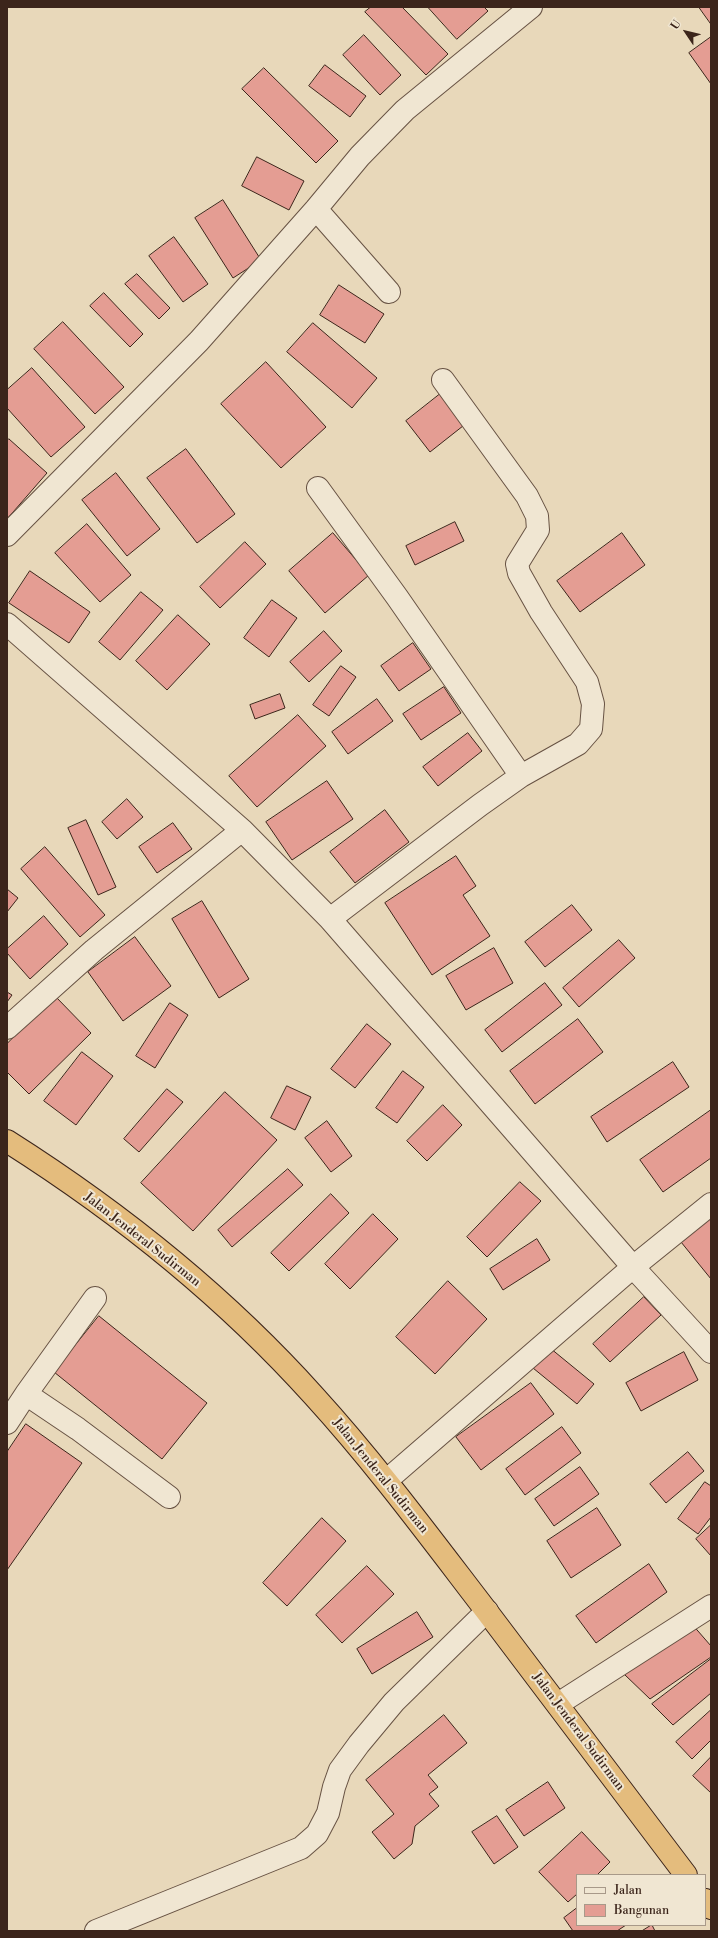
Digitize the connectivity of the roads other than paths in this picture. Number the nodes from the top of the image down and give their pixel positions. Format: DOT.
graph roads {
  1 [pos="530,7"];
  2 [pos="316,209"];
  3 [pos="389,292"];
  4 [pos="443,380"];
  5 [pos="318,488"];
  6 [pos="7,535"];
  7 [pos="7,624"];
  8 [pos="521,776"];
  9 [pos="242,830"];
  10 [pos="330,919"];
  11 [pos="7,1028"];
  12 [pos="7,1141"];
  13 [pos="711,1204"];
  14 [pos="633,1267"];
  15 [pos="95,1298"];
  16 [pos="711,1352"];
  17 [pos="26,1394"];
  18 [pos="7,1423"];
  19 [pos="387,1480"];
  20 [pos="169,1497"];
  21 [pos="711,1606"];
  22 [pos="487,1612"];
  23 [pos="558,1704"];
  24 [pos="685,1874"];
  25 [pos="96,1931"];
  1 -- 2 [label="street"];
  2 -- 3 [label="street"];
  2 -- 6 [label="street"];
  4 -- 8 [label="street"];
  5 -- 8 [label="street"];
  7 -- 9 [label="street"];
  8 -- 10 [label="street"];
  9 -- 10 [label="street"];
  9 -- 11 [label="street"];
  10 -- 14 [label="street"];
  12 -- 19 [label="highway, Jalan Jenderal Sudirman"];
  13 -- 14 [label="street"];
  14 -- 16 [label="street"];
  14 -- 19 [label="street"];
  15 -- 17 [label="street"];
  17 -- 18 [label="street"];
  17 -- 20 [label="street"];
  19 -- 22 [label="highway, Jalan Jenderal Sudirman"];
  21 -- 23 [label="street"];
  22 -- 23 [label="highway, Jalan Jenderal Sudirman"];
  22 -- 25 [label="street"];
  23 -- 24 [label="highway, Jalan Jenderal Sudirman"];
}
